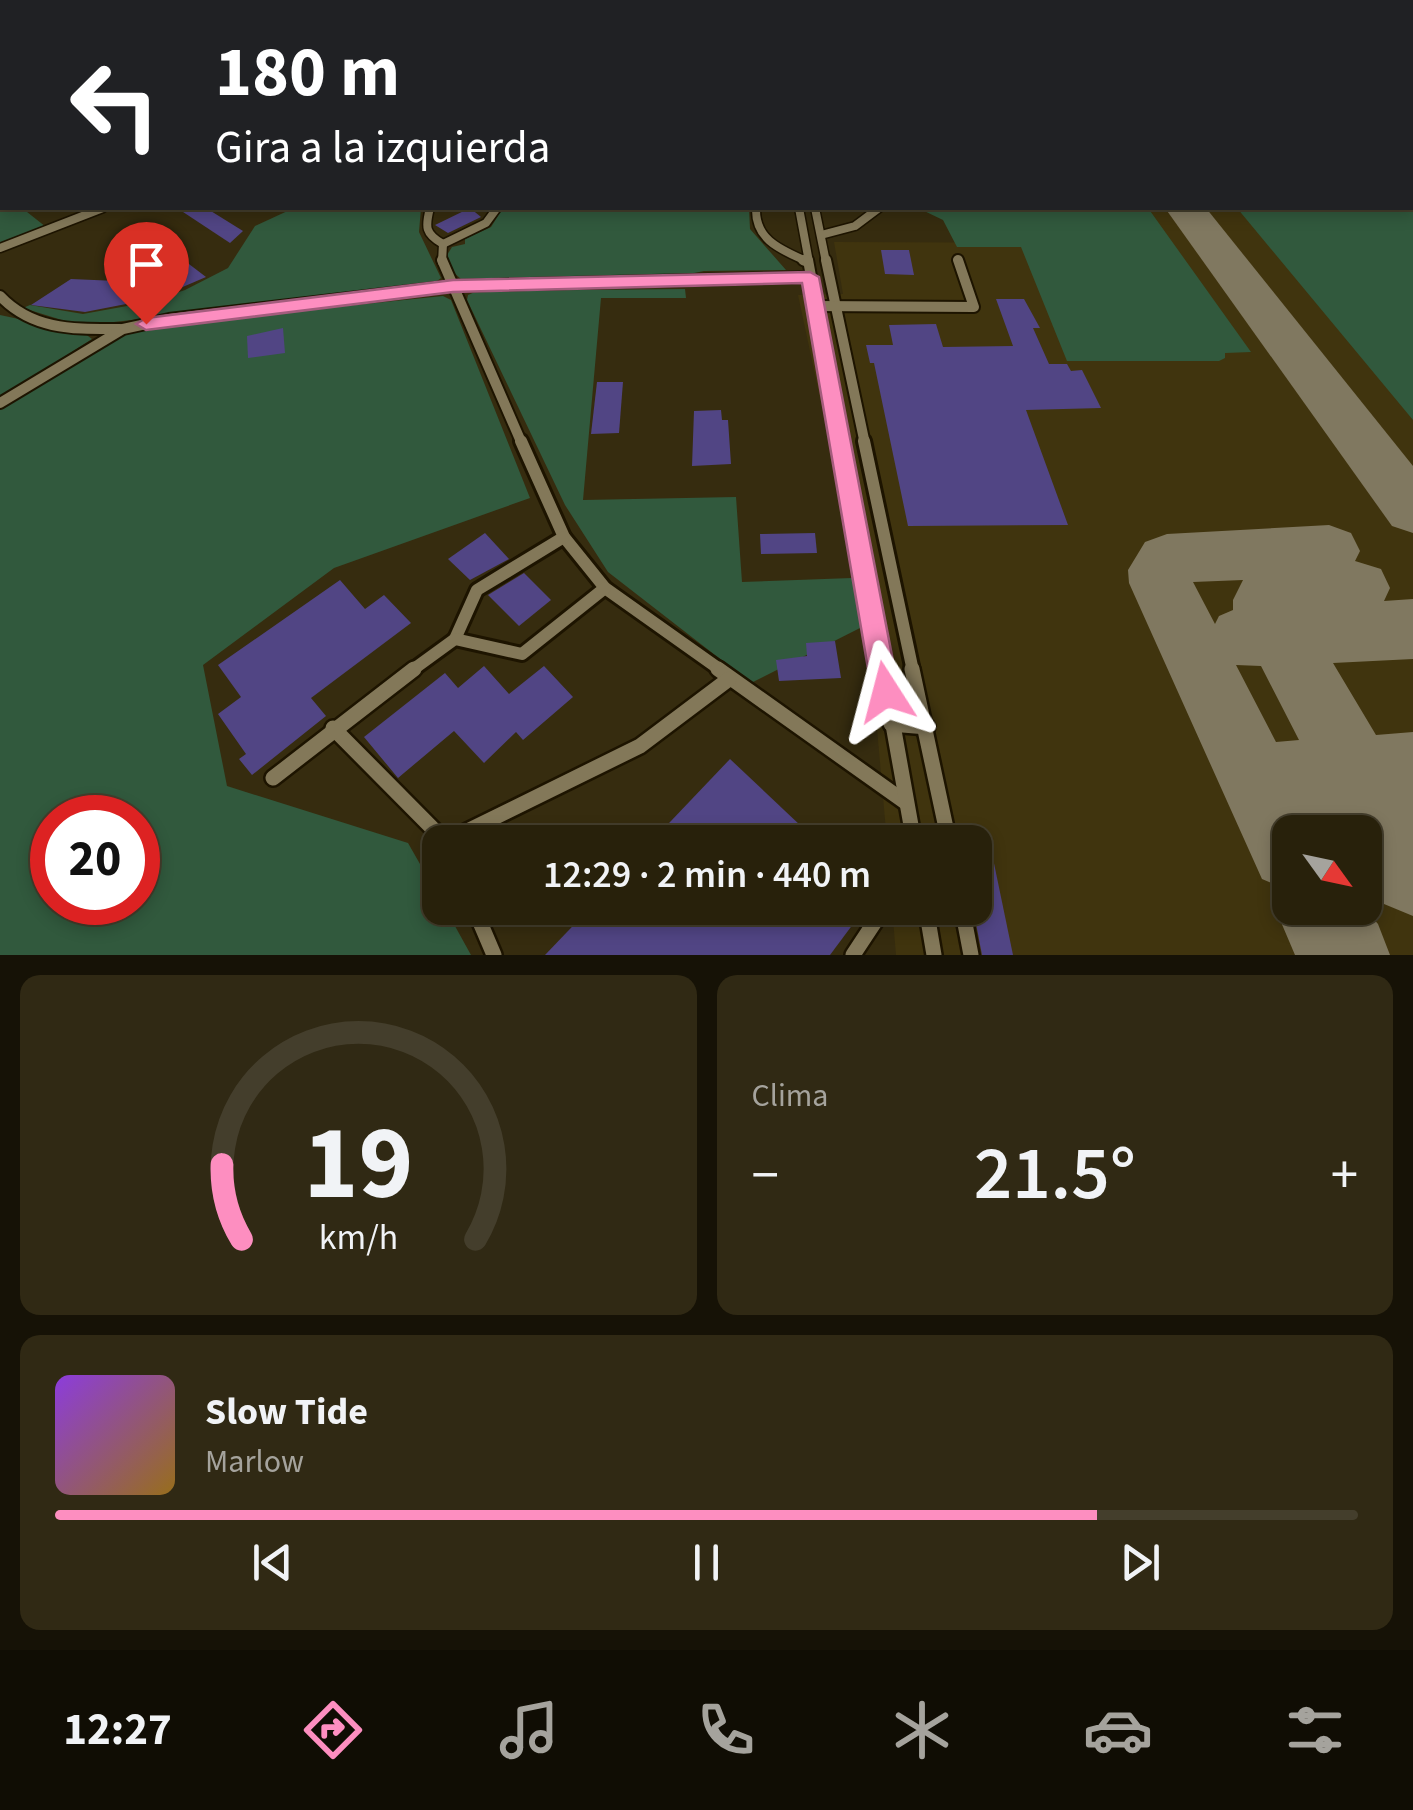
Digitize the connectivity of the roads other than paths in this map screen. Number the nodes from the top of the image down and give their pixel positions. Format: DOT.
graph roads {
  1 [pos="98,210"];
  2 [pos="429,210"];
  3 [pos="495,210"];
  4 [pos="756,210"];
  5 [pos="799,210"];
  6 [pos="816,210"];
  7 [pos="876,210"];
  8 [pos="821,234"];
  9 [pos="443,244"];
  10 [pos="0,248"];
  11 [pos="958,258"];
  12 [pos="808,262"];
  13 [pos="810,277"];
  14 [pos="453,286"];
  15 [pos="0,296"];
  16 [pos="815,306"];
  17 [pos="836,306"];
  18 [pos="123,329"];
  19 [pos="0,402"];
  20 [pos="564,538"];
  21 [pos="605,588"];
  22 [pos="454,638"];
  23 [pos="729,679"];
  24 [pos="890,724"];
  25 [pos="927,726"];
  26 [pos="333,728"];
  27 [pos="273,778"];
  28 [pos="906,802"];
  29 [pos="429,825"];
  30 [pos="480,825"];
  31 [pos="911,825"];
  32 [pos="947,825"];
  33 [pos="481,925"];
  34 [pos="873,925"];
  35 [pos="929,925"];
  36 [pos="965,925"];
  37 [pos="494,955"];
  38 [pos="853,955"];
  39 [pos="934,955"];
  40 [pos="971,955"];
  1 -- 10 [label="lane"];
  2 -- 9 [label="lane"];
  3 -- 9 [label="lane"];
  4 -- 12 [label="lane"];
  5 -- 12 [label="lane"];
  6 -- 8 [label="lane"];
  7 -- 8 [label="lane"];
  8 -- 17 [label="lane"];
  9 -- 14 [label="lane"];
  11 -- 17 [label="lane"];
  12 -- 13 [label="lane"];
  13 -- 14 [label="lane"];
  13 -- 16 [label="lane"];
  14 -- 18 [label="lane"];
  14 -- 20 [label="lane"];
  15 -- 18 [label="lane"];
  16 -- 17 [label="lane"];
  16 -- 24 [label="lane"];
  17 -- 25 [label="lane"];
  18 -- 19 [label="lane"];
  20 -- 21 [label="lane"];
  20 -- 22 [label="lane"];
  21 -- 22 [label="lane"];
  21 -- 23 [label="lane"];
  22 -- 26 [label="lane"];
  23 -- 28 [label="lane"];
  23 -- 30 [label="lane"];
  24 -- 25 [label="lane"];
  24 -- 28 [label="lane"];
  25 -- 32 [label="lane"];
  26 -- 27 [label="lane"];
  26 -- 29 [label="lane"];
  28 -- 31 [label="lane"];
  33 -- 37 [label="lane"];
  34 -- 38 [label="lane"];
  35 -- 39 [label="lane"];
  36 -- 40 [label="lane"];
}
